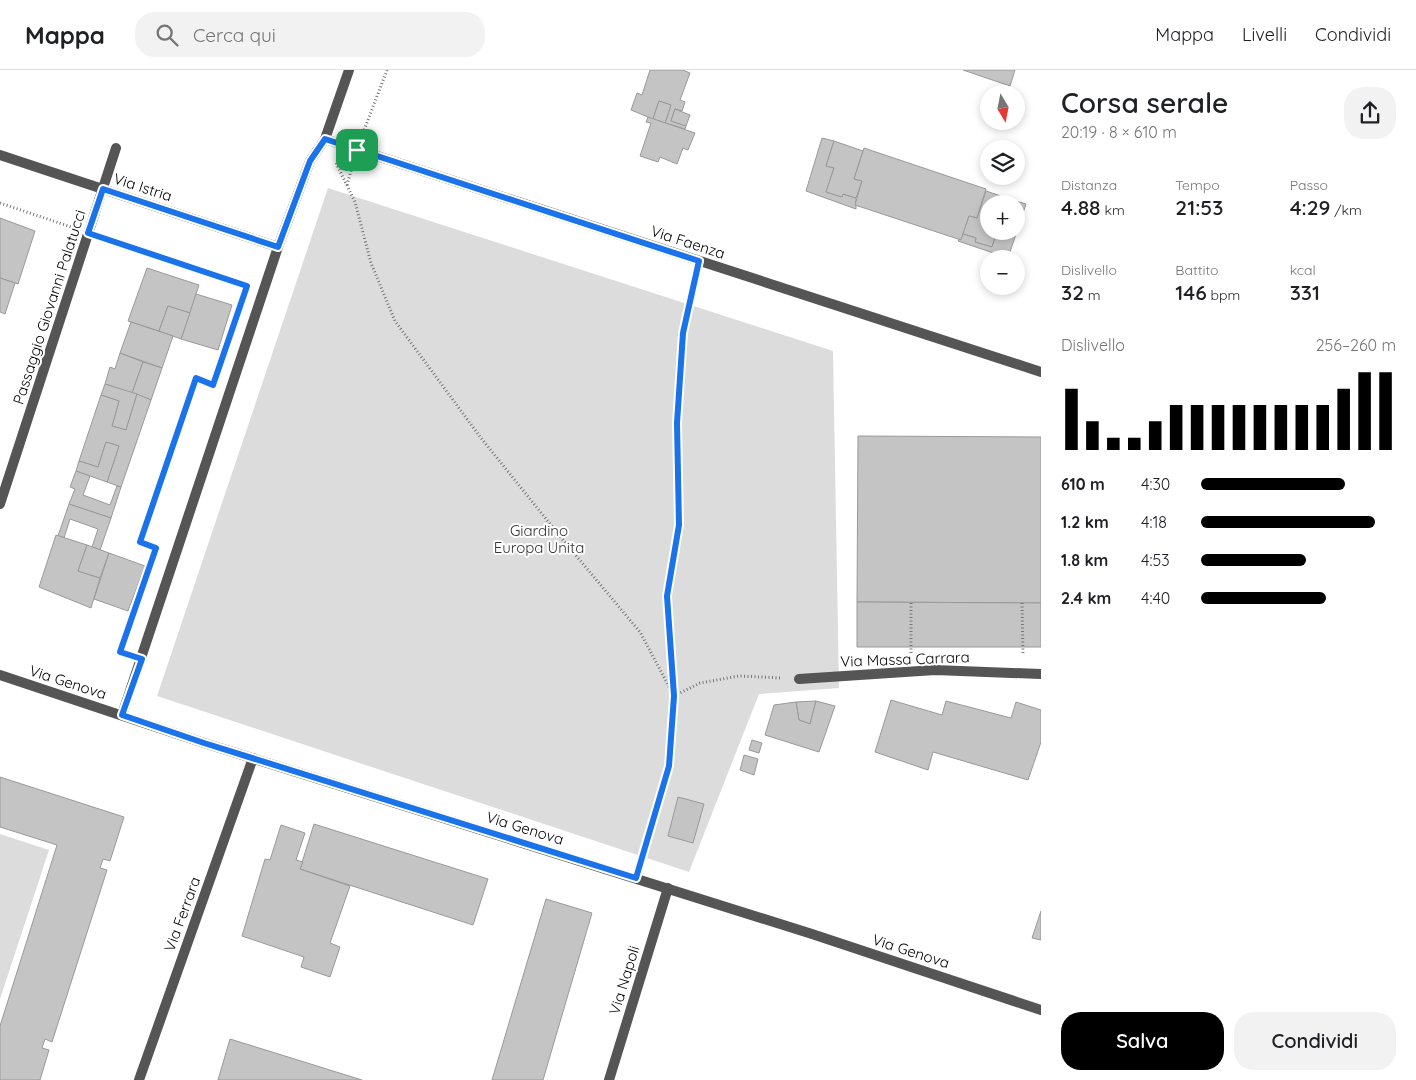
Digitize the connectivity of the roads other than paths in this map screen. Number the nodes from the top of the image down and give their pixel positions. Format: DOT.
graph roads {
  1 [pos="349,70"];
  2 [pos="325,139"];
  3 [pos="116,148"];
  4 [pos="0,155"];
  5 [pos="103,189"];
  6 [pos="278,247"];
  7 [pos="1041,372"];
  8 [pos="0,504"];
  9 [pos="1041,674"];
  10 [pos="0,675"];
  11 [pos="799,679"];
  12 [pos="122,715"];
  13 [pos="253,758"];
  14 [pos="668,888"];
  15 [pos="1041,1010"];
  16 [pos="139,1080"];
  17 [pos="609,1080"];
  1 -- 2 [label="street"];
  2 -- 6 [label="street"];
  2 -- 7 [label="street, Via Faenza"];
  3 -- 5 [label="street, Passaggio Giovanni Palatucci"];
  4 -- 5 [label="street, Via Istria"];
  5 -- 6 [label="street, Via Istria"];
  5 -- 8 [label="street, Passaggio Giovanni Palatucci"];
  6 -- 12 [label="street"];
  9 -- 11 [label="street, Via Massa Carrara"];
  10 -- 12 [label="street, Via Genova"];
  12 -- 13 [label="street, Via Genova"];
  13 -- 14 [label="street, Via Genova"];
  13 -- 16 [label="street, Via Ferrara"];
  14 -- 15 [label="street, Via Genova"];
  14 -- 17 [label="street, Via Napoli"];
}
